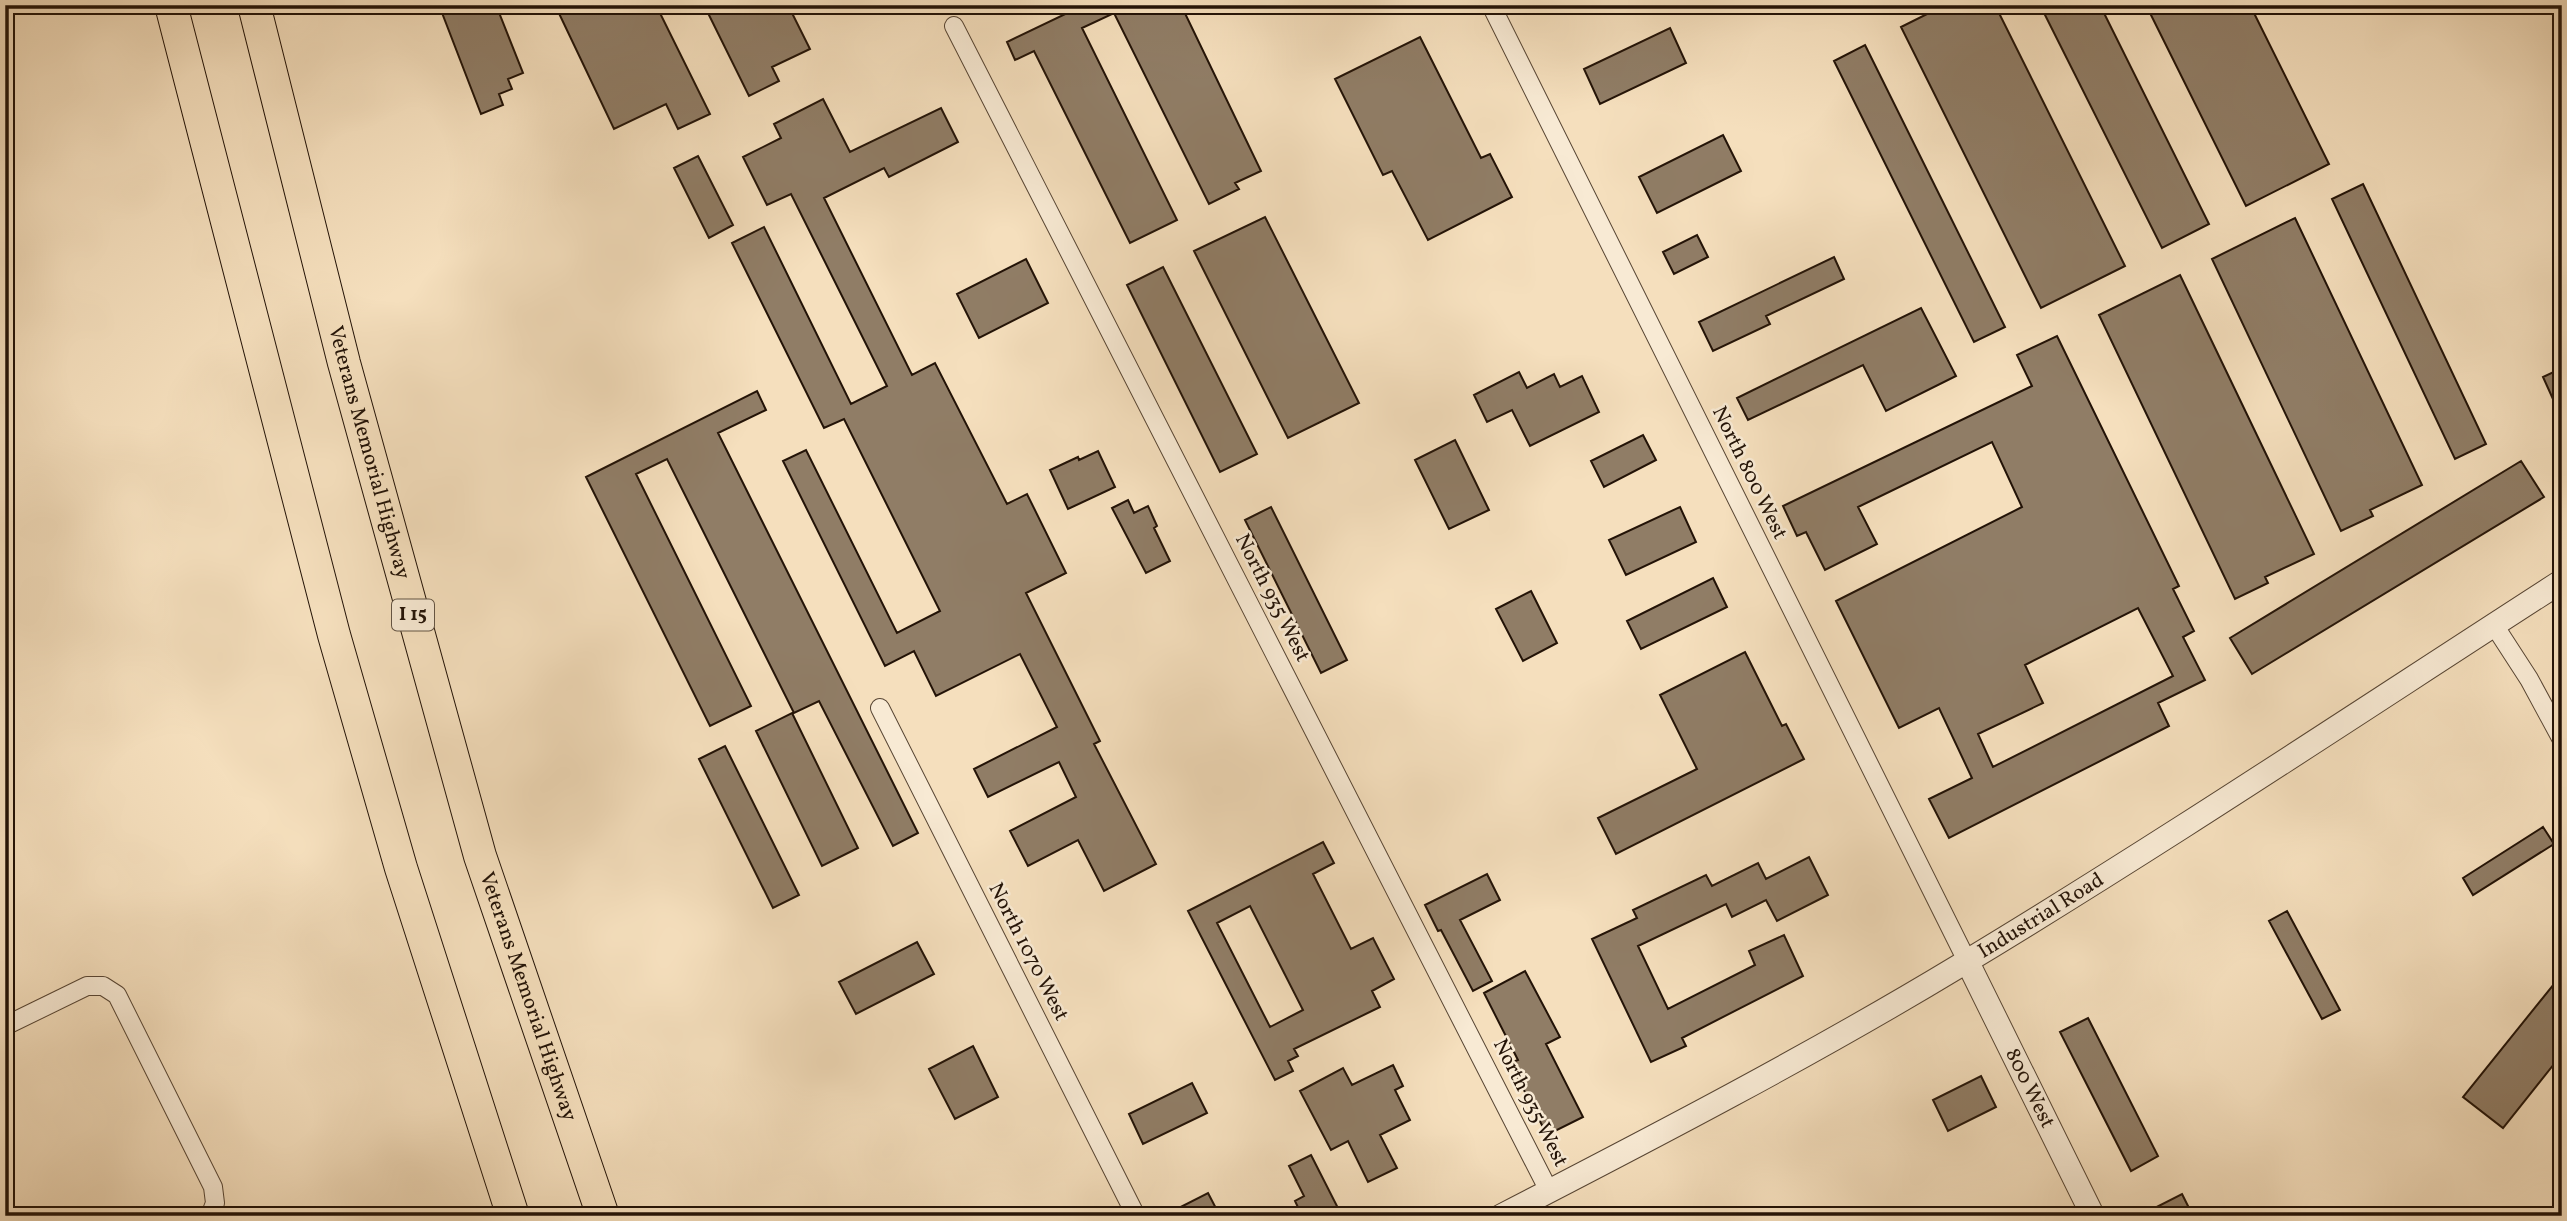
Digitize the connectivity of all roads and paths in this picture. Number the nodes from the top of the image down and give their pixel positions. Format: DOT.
graph roads {
  1 [pos="171,5"];
  2 [pos="254,5"];
  3 [pos="1491,5"];
  4 [pos="954,26"];
  5 [pos="2562,581"];
  6 [pos="2494,625"];
  7 [pos="880,708"];
  8 [pos="2562,740"];
  9 [pos="1967,961"];
  10 [pos="5,1026"];
  11 [pos="1549,1191"];
  12 [pos="210,1216"];
  13 [pos="513,1216"];
  14 [pos="603,1216"];
  15 [pos="1136,1216"];
  16 [pos="1501,1216"];
  17 [pos="2093,1216"];
  1 -- 13 [label="highway"];
  2 -- 14 [label="highway, Veterans Memorial Highway / I 15"];
  3 -- 9 [label="street, North 800 West"];
  4 -- 11 [label="street, North 935 West"];
  5 -- 6 [label="street, Industrial Road"];
  6 -- 8 [label="street"];
  6 -- 9 [label="street, Industrial Road"];
  7 -- 15 [label="street, North 1070 West"];
  9 -- 11 [label="street, Industrial Road"];
  9 -- 17 [label="street, 800 West"];
  10 -- 12 [label="street"];
  11 -- 16 [label="street, Industrial Road"];
}
